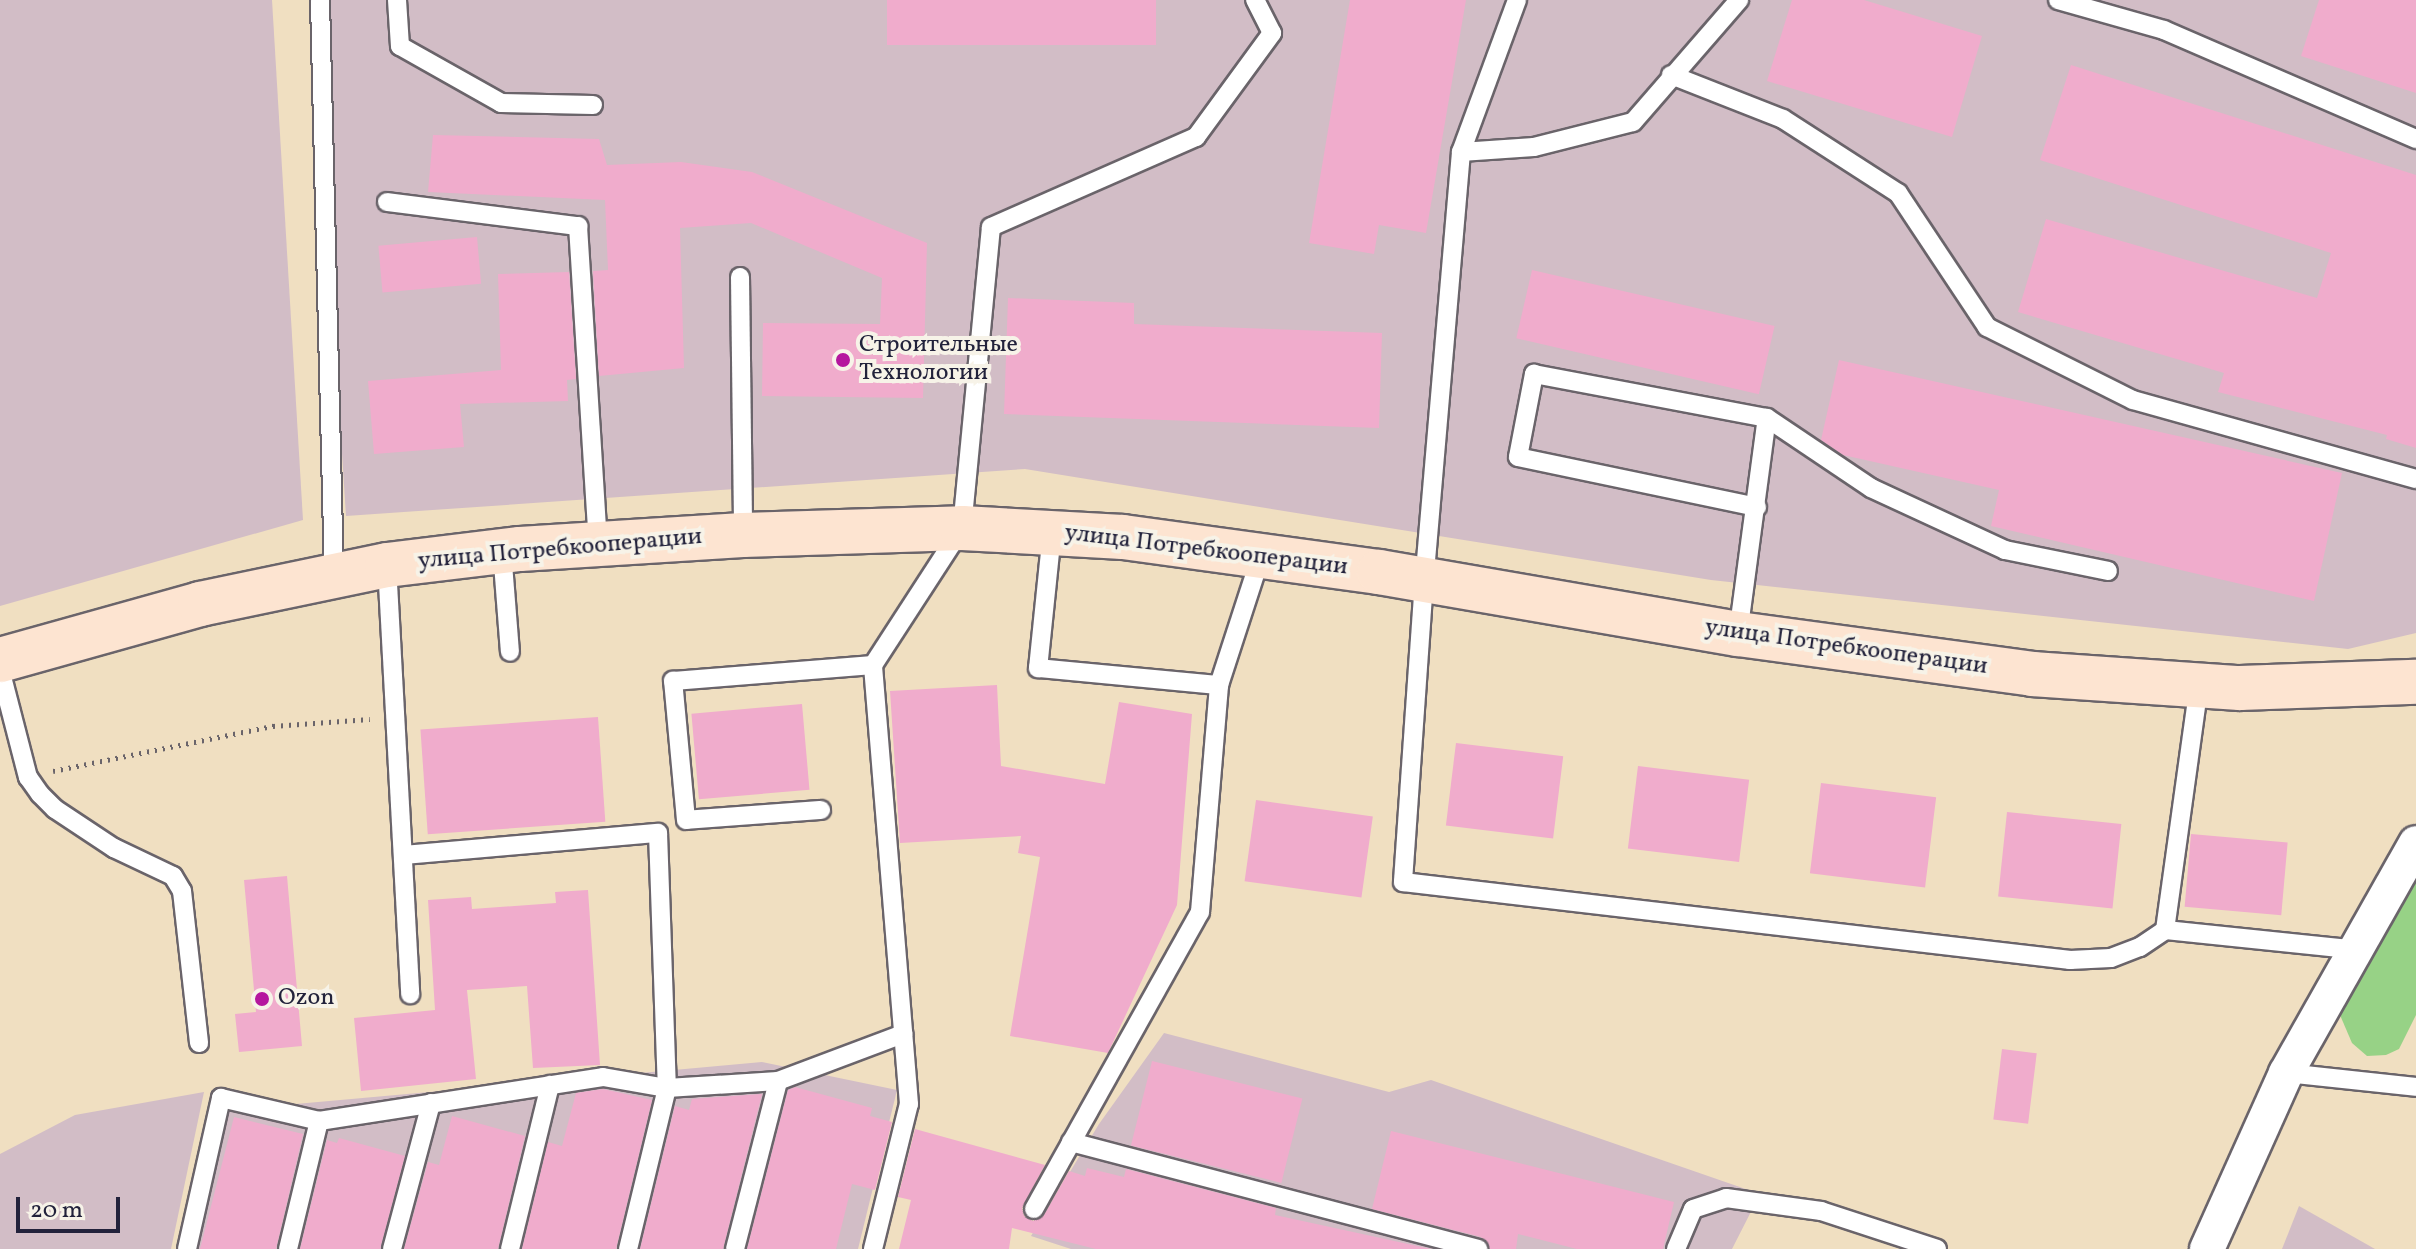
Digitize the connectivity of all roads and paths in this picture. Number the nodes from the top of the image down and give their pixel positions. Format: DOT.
graph roads {
  1 [pos="320,0"];
  2 [pos="397,0"];
  3 [pos="1255,0"];
  4 [pos="1517,0"];
  5 [pos="1739,0"];
  6 [pos="2058,0"];
  7 [pos="1671,75"];
  8 [pos="593,105"];
  9 [pos="2416,139"];
  10 [pos="1461,152"];
  11 [pos="387,202"];
  12 [pos="740,277"];
  13 [pos="1767,418"];
  14 [pos="2416,479"];
  15 [pos="1757,507"];
  16 [pos="962,528"];
  17 [pos="1052,533"];
  18 [pos="743,535"];
  19 [pos="598,544"];
  20 [pos="502,551"];
  21 [pos="1261,556"];
  22 [pos="387,565"];
  23 [pos="2108,571"];
  24 [pos="334,575"];
  25 [pos="1424,581"];
  26 [pos="1738,634"];
  27 [pos="510,652"];
  28 [pos="0,660"];
  29 [pos="873,665"];
  30 [pos="0,669"];
  31 [pos="2416,682"];
  32 [pos="1219,685"];
  33 [pos="2199,686"];
  34 [pos="396,716"];
  35 [pos="28,777"];
  36 [pos="821,810"];
  37 [pos="2416,843"];
  38 [pos="404,855"];
  39 [pos="2165,930"];
  40 [pos="2357,950"];
  41 [pos="410,994"];
  42 [pos="903,1034"];
  43 [pos="199,1043"];
  44 [pos="2286,1073"];
  45 [pos="778,1081"];
  46 [pos="550,1085"];
  47 [pos="2416,1087"];
  48 [pos="667,1088"];
  49 [pos="431,1103"];
  50 [pos="319,1121"];
  51 [pos="1071,1142"];
  52 [pos="1034,1209"];
  53 [pos="187,1249"];
  54 [pos="288,1249"];
  55 [pos="392,1249"];
  56 [pos="510,1249"];
  57 [pos="628,1249"];
  58 [pos="735,1249"];
  59 [pos="873,1249"];
  60 [pos="1478,1249"];
  61 [pos="1676,1249"];
  62 [pos="1937,1249"];
  63 [pos="2207,1249"];
  1 -- 24 [label="lane"];
  2 -- 8 [label="lane"];
  3 -- 16 [label="lane"];
  4 -- 10 [label="lane"];
  5 -- 7 [label="lane"];
  6 -- 9 [label="lane"];
  7 -- 10 [label="lane"];
  7 -- 14 [label="lane"];
  10 -- 25 [label="lane"];
  11 -- 19 [label="lane"];
  12 -- 18 [label="lane"];
  13 -- 15 [label="lane"];
  13 -- 15 [label="lane"];
  13 -- 23 [label="lane"];
  15 -- 26 [label="lane"];
  16 -- 17 [label="main road, улица Потребкооперации"];
  16 -- 18 [label="main road, улица Потребкооперации"];
  16 -- 29 [label="lane"];
  17 -- 21 [label="main road, улица Потребкооперации"];
  17 -- 32 [label="lane"];
  18 -- 19 [label="main road, улица Потребкооперации"];
  19 -- 20 [label="main road, улица Потребкооперации"];
  20 -- 22 [label="main road, улица Потребкооперации"];
  20 -- 27 [label="lane"];
  21 -- 25 [label="main road, улица Потребкооперации"];
  21 -- 32 [label="lane"];
  22 -- 24 [label="main road, улица Потребкооперации"];
  22 -- 34 [label="lane"];
  24 -- 28 [label="main road, улица Потребкооперации"];
  25 -- 26 [label="main road, улица Потребкооперации"];
  25 -- 39 [label="lane"];
  26 -- 33 [label="main road, улица Потребкооперации"];
  29 -- 36 [label="lane"];
  29 -- 42 [label="lane"];
  30 -- 35 [label="lane"];
  31 -- 33 [label="main road, улица Потребкооперации"];
  32 -- 51 [label="lane"];
  33 -- 39 [label="lane"];
  34 -- 35 [label="path"];
  34 -- 38 [label="lane"];
  35 -- 43 [label="lane"];
  37 -- 40 [label="street"];
  38 -- 41 [label="lane"];
  38 -- 48 [label="lane"];
  39 -- 40 [label="lane"];
  40 -- 44 [label="street"];
  42 -- 45 [label="lane"];
  42 -- 59 [label="lane"];
  44 -- 47 [label="lane"];
  44 -- 63 [label="street"];
  45 -- 48 [label="lane"];
  45 -- 58 [label="lane"];
  46 -- 48 [label="lane"];
  46 -- 49 [label="lane"];
  46 -- 56 [label="lane"];
  48 -- 57 [label="lane"];
  49 -- 50 [label="lane"];
  49 -- 55 [label="lane"];
  50 -- 53 [label="lane"];
  50 -- 54 [label="lane"];
  51 -- 52 [label="lane"];
  51 -- 60 [label="lane"];
  61 -- 62 [label="lane"];
}
